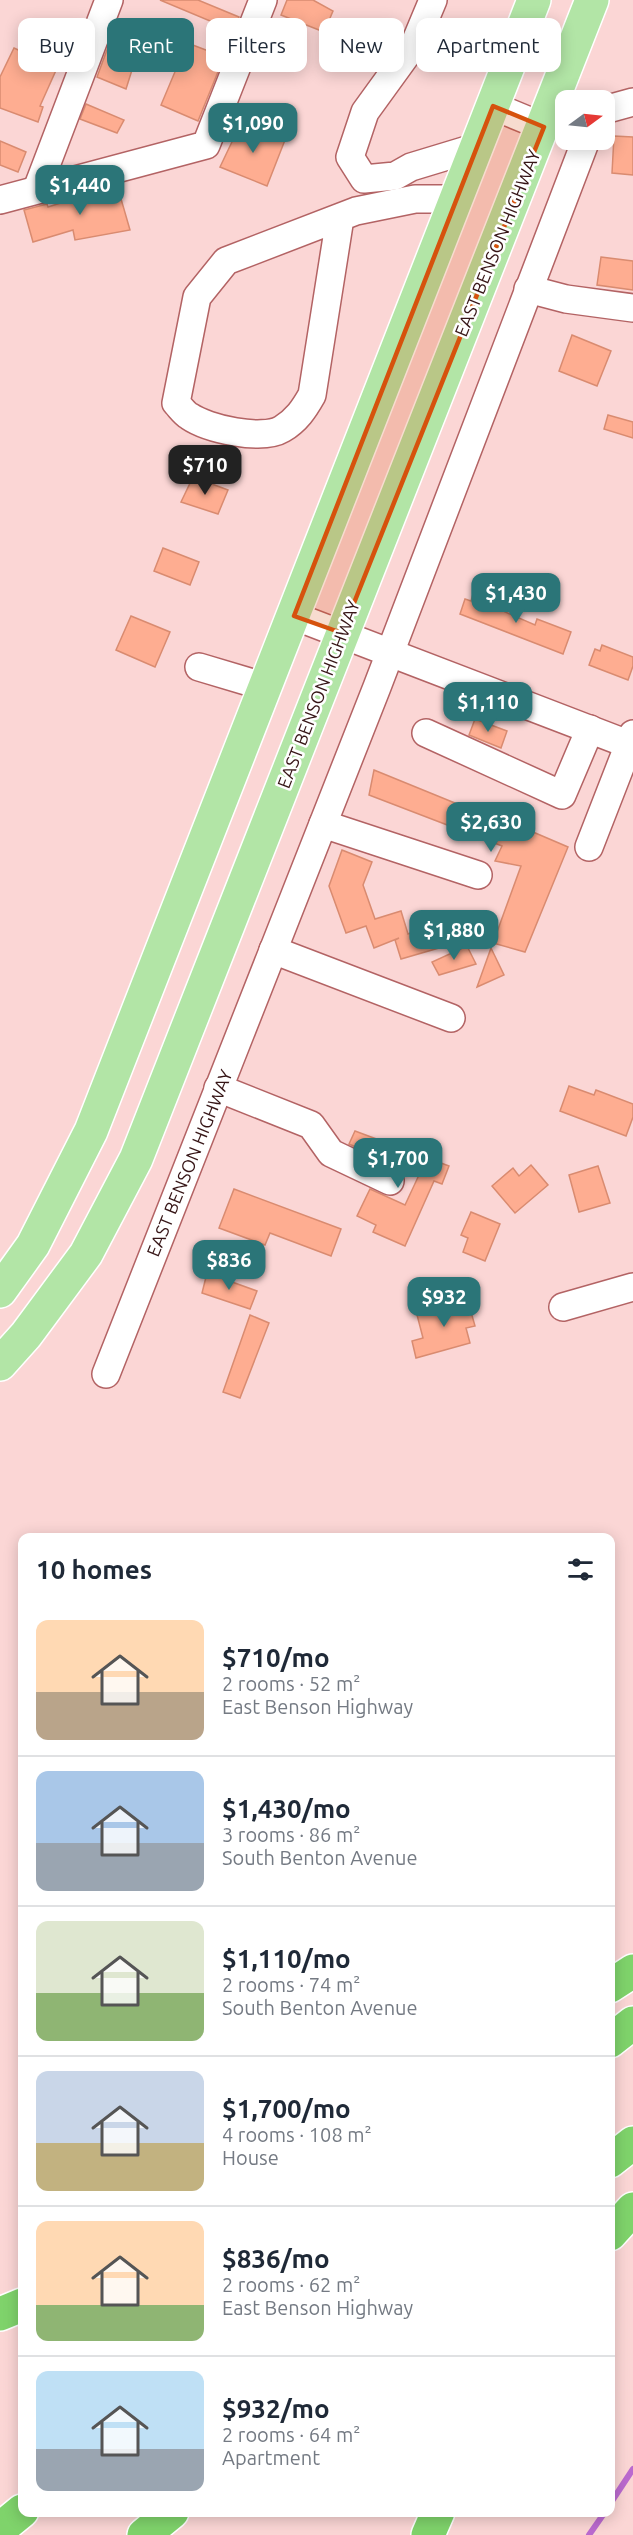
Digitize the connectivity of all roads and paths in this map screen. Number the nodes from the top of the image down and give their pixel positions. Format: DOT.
graph roads {
  1 [pos="109,0"];
  2 [pos="263,0"];
  3 [pos="433,0"];
  4 [pos="534,0"];
  5 [pos="592,0"];
  6 [pos="565,90"];
  7 [pos="633,102"];
  8 [pos="493,106"];
  9 [pos="615,107"];
  10 [pos="555,124"];
  11 [pos="477,147"];
  12 [pos="582,150"];
  13 [pos="37,189"];
  14 [pos="455,199"];
  15 [pos="0,200"];
  16 [pos="340,218"];
  17 [pos="528,289"];
  18 [pos="633,308"];
  19 [pos="294,616"];
  20 [pos="342,633"];
  21 [pos="389,651"];
  22 [pos="199,667"];
  23 [pos="266,687"];
  24 [pos="590,729"];
  25 [pos="426,733"];
  26 [pos="632,742"];
  27 [pos="323,824"];
  28 [pos="589,847"];
  29 [pos="478,875"];
  30 [pos="273,950"];
  31 [pos="451,1018"];
  32 [pos="218,1088"];
  33 [pos="390,1181"];
  34 [pos="633,1287"];
  35 [pos="0,1291"];
  36 [pos="563,1307"];
  37 [pos="0,1364"];
  38 [pos="106,1374"];
  39 [pos="633,1971"];
  40 [pos="615,1983"];
  41 [pos="633,2023"];
  42 [pos="615,2037"];
  43 [pos="633,2143"];
  44 [pos="615,2158"];
  45 [pos="633,2209"];
  46 [pos="615,2229"];
  47 [pos="18,2307"];
  48 [pos="0,2314"];
  49 [pos="18,2514"];
  50 [pos="166,2517"];
  51 [pos="436,2517"];
  52 [pos="0,2529"];
  53 [pos="144,2535"];
  54 [pos="428,2535"];
  1 -- 13 [label="street"];
  2 -- 13 [label="street"];
  3 -- 11 [label="street"];
  4 -- 8 [label="main road"];
  5 -- 6 [label="main road, EAST BENSON HIGHWAY"];
  7 -- 9 [label="street"];
  8 -- 10 [label="street"];
  8 -- 11 [label="main road"];
  10 -- 20 [label="main road, EAST BENSON HIGHWAY"];
  11 -- 14 [label="main road"];
  12 -- 17 [label="street, EAST BENSON HIGHWAY"];
  13 -- 15 [label="street"];
  14 -- 16 [label="street"];
  14 -- 19 [label="main road"];
  16 -- 16 [label="street"];
  17 -- 18 [label="street"];
  17 -- 21 [label="street, EAST BENSON HIGHWAY"];
  19 -- 20 [label="street"];
  19 -- 23 [label="main road"];
  20 -- 21 [label="street"];
  20 -- 37 [label="main road, EAST BENSON HIGHWAY"];
  21 -- 24 [label="street"];
  21 -- 27 [label="street, EAST BENSON HIGHWAY"];
  22 -- 23 [label="street"];
  23 -- 35 [label="main road"];
  24 -- 25 [label="street"];
  24 -- 26 [label="street"];
  26 -- 28 [label="street"];
  27 -- 29 [label="street"];
  27 -- 30 [label="street, EAST BENSON HIGHWAY"];
  30 -- 31 [label="street"];
  30 -- 32 [label="street, EAST BENSON HIGHWAY"];
  32 -- 33 [label="street"];
  32 -- 38 [label="street, EAST BENSON HIGHWAY"];
  34 -- 36 [label="street"];
  39 -- 40 [label="highway"];
  41 -- 42 [label="highway"];
  43 -- 44 [label="highway"];
  45 -- 46 [label="highway"];
  47 -- 48 [label="highway"];
  49 -- 52 [label="highway"];
  50 -- 53 [label="highway"];
  51 -- 54 [label="highway"];
}
